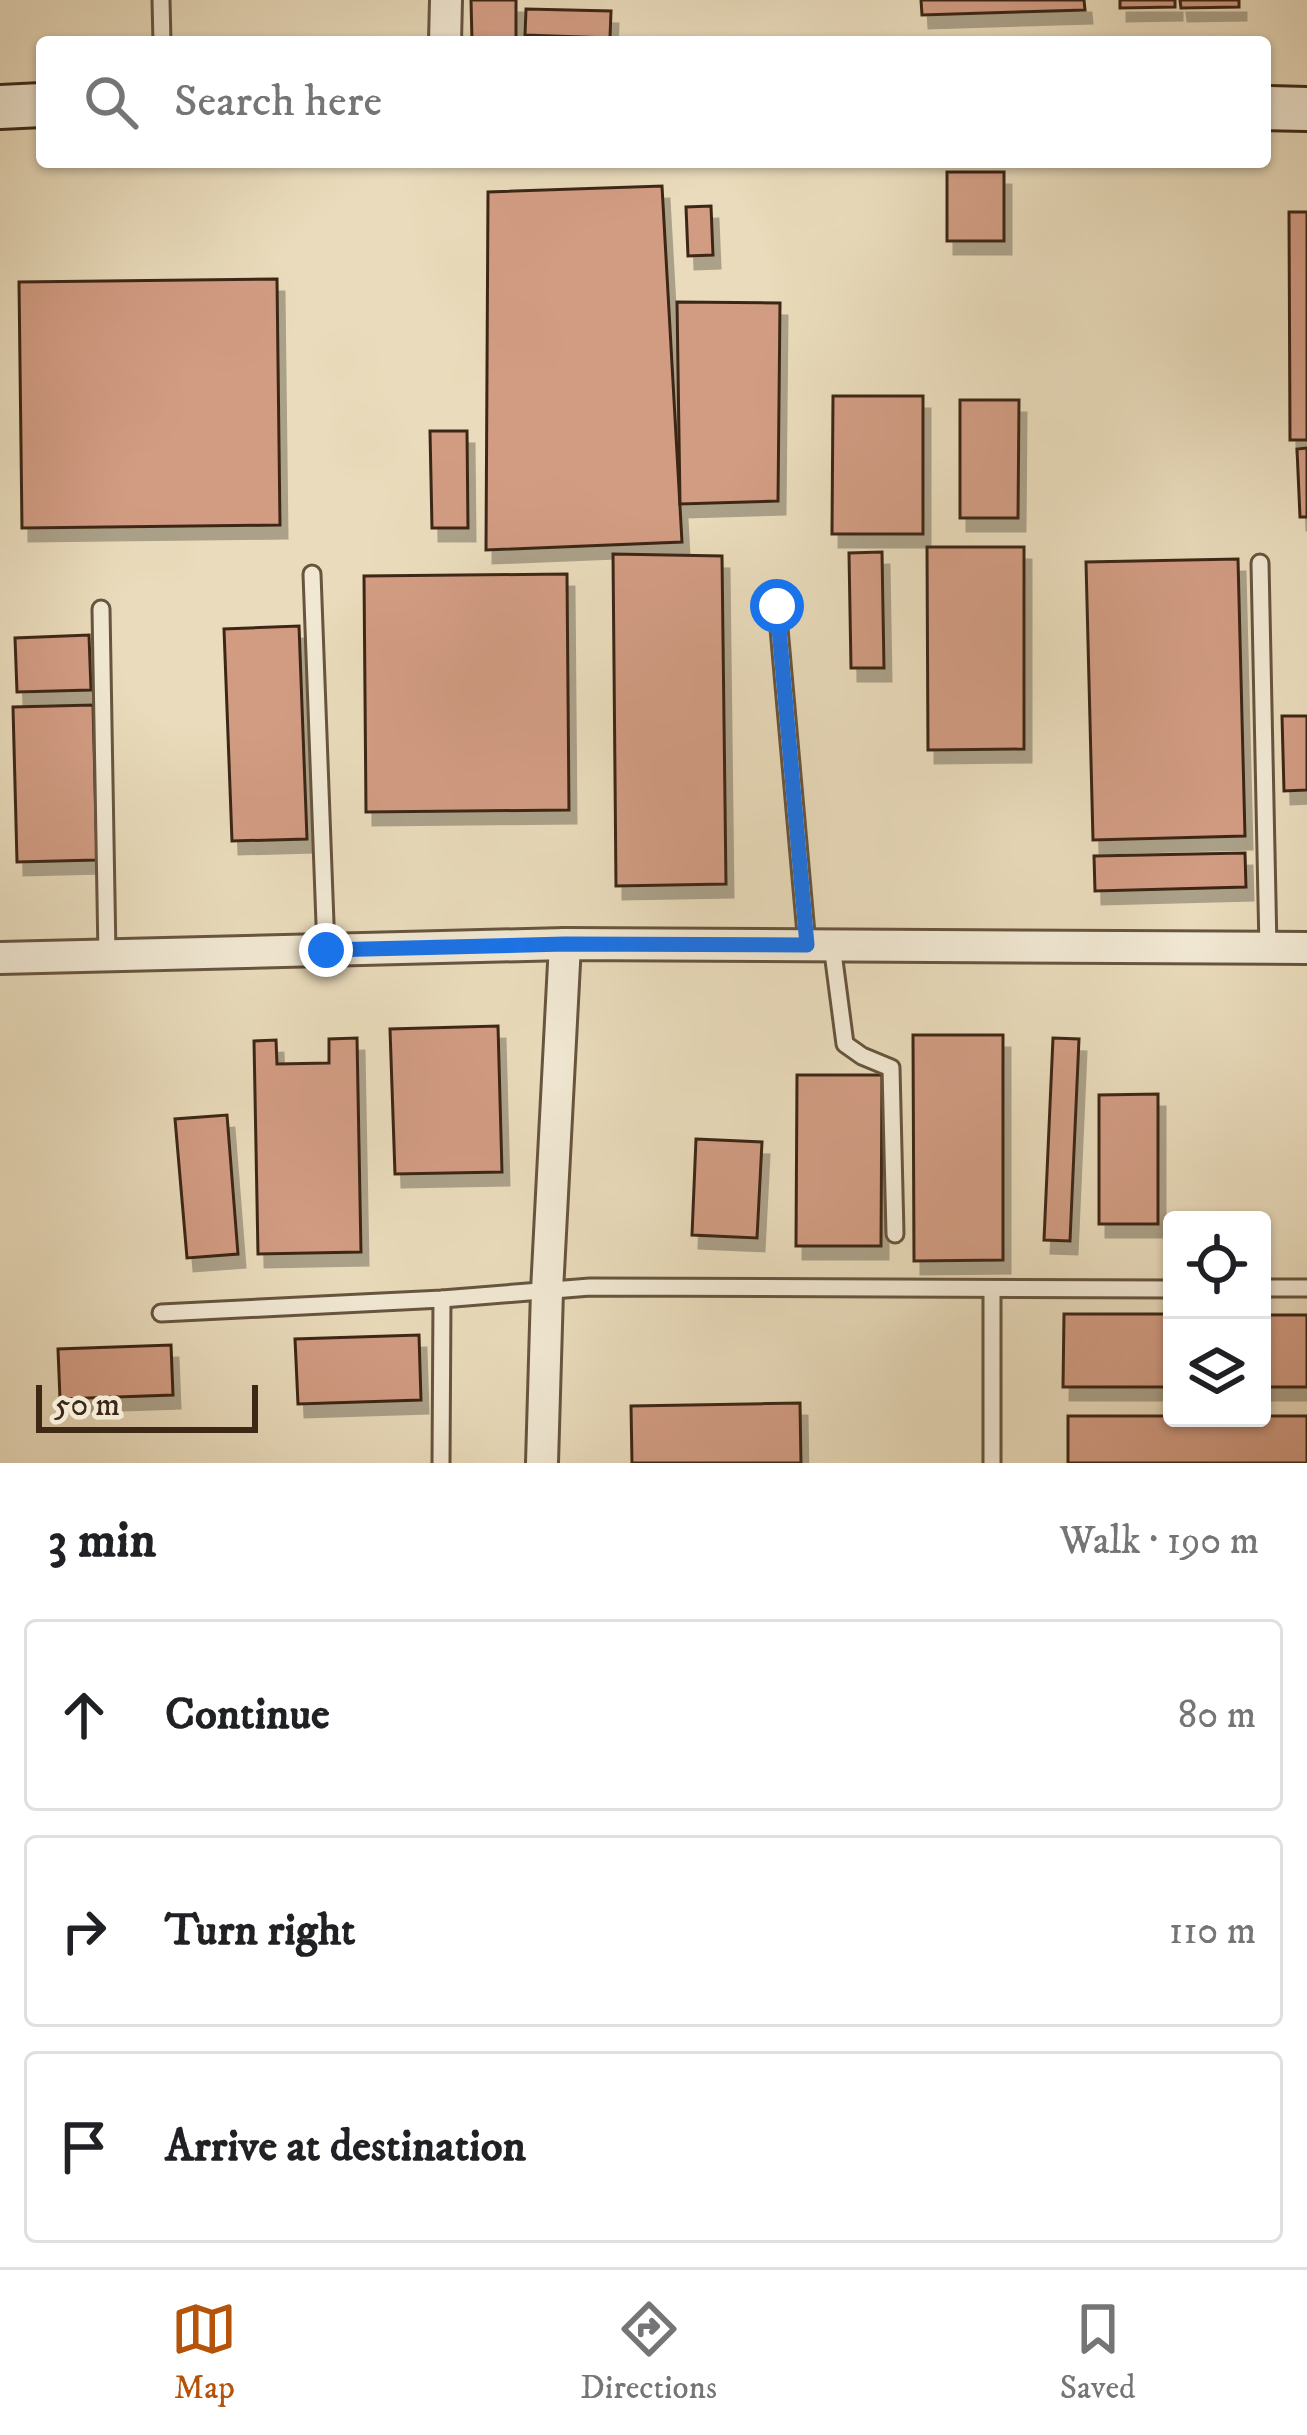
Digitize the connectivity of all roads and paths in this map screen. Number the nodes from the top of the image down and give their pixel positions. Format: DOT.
graph roads {
  1 [pos="161,0"];
  2 [pos="446,0"];
  3 [pos="162,36"];
  4 [pos="445,36"];
  5 [pos="36,105"];
  6 [pos="0,107"];
  7 [pos="1271,108"];
  8 [pos="1307,109"];
  9 [pos="1260,563"];
  10 [pos="312,574"];
  11 [pos="777,606"];
  12 [pos="100,609"];
  13 [pos="565,944"];
  14 [pos="820,945"];
  15 [pos="1268,948"];
  16 [pos="1307,948"];
  17 [pos="326,950"];
  18 [pos="107,955"];
  19 [pos="0,958"];
  20 [pos="895,1234"];
  21 [pos="1271,1288"];
  22 [pos="1307,1288"];
  23 [pos="1163,1289"];
  24 [pos="992,1290"];
  25 [pos="547,1291"];
  26 [pos="442,1299"];
  27 [pos="160,1312"];
  28 [pos="441,1463"];
  29 [pos="542,1463"];
  30 [pos="992,1463"];
  1 -- 3 [label="lane"];
  2 -- 4 [label="street"];
  5 -- 6 [label="street"];
  7 -- 8 [label="street"];
  9 -- 15 [label="lane"];
  10 -- 17 [label="lane"];
  11 -- 14 [label="lane"];
  12 -- 18 [label="lane"];
  13 -- 14 [label="street"];
  13 -- 17 [label="street"];
  13 -- 25 [label="street"];
  14 -- 15 [label="street"];
  14 -- 20 [label="lane"];
  15 -- 16 [label="street"];
  17 -- 18 [label="street"];
  18 -- 19 [label="street"];
  21 -- 22 [label="lane"];
  23 -- 24 [label="lane"];
  24 -- 25 [label="lane"];
  24 -- 30 [label="lane"];
  25 -- 26 [label="lane"];
  25 -- 29 [label="street"];
  26 -- 27 [label="lane"];
  26 -- 28 [label="lane"];
}
